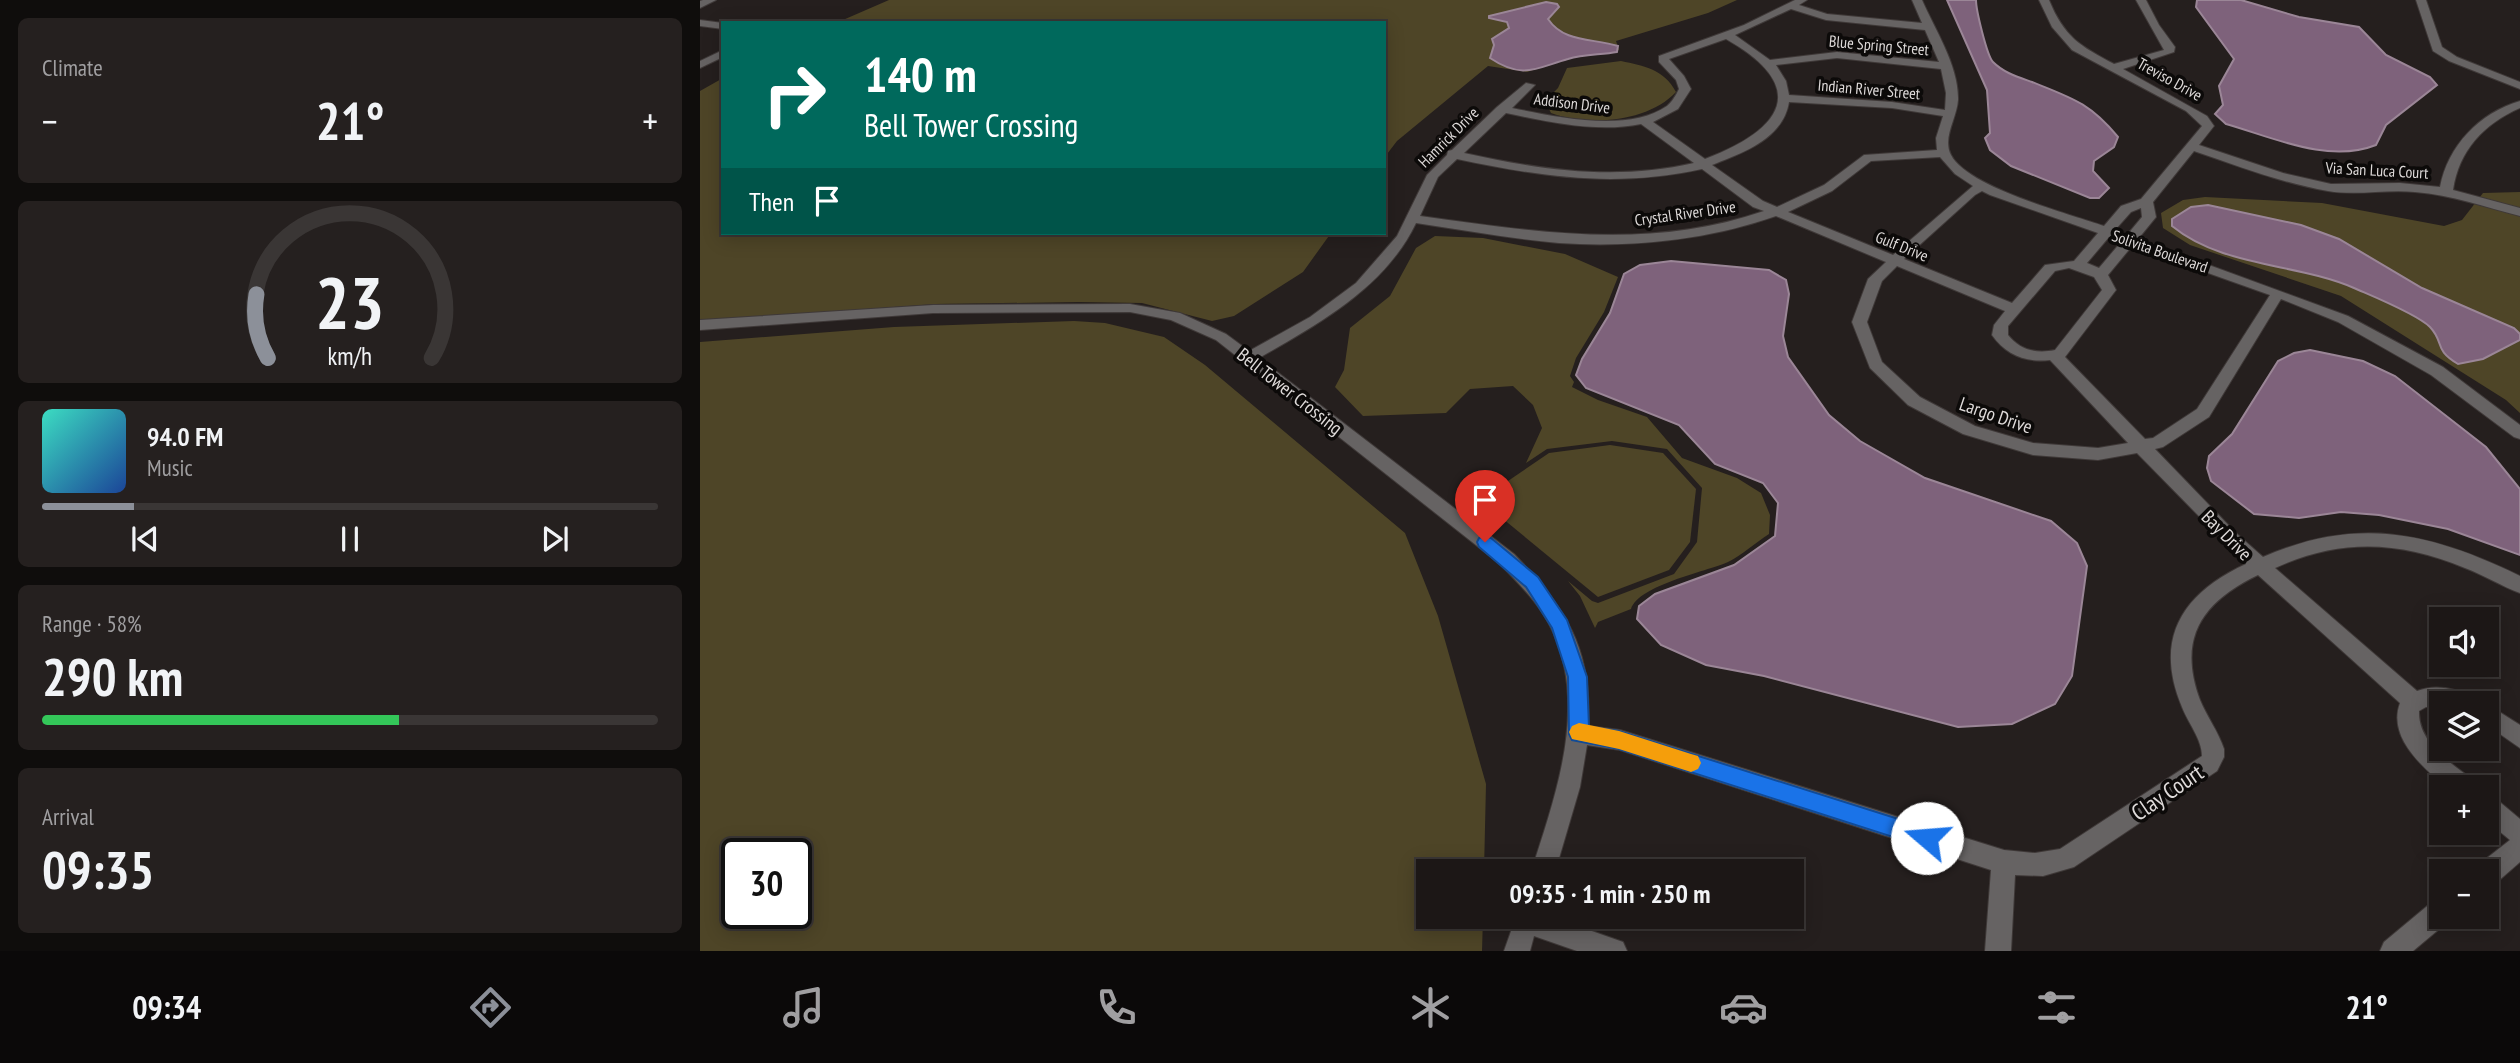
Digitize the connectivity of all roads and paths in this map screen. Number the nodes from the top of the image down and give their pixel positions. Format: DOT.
graph roads {
  1 [pos="711,0"];
  2 [pos="1802,0"];
  3 [pos="1917,0"];
  4 [pos="2044,0"];
  5 [pos="2141,0"];
  6 [pos="2421,0"];
  7 [pos="700,5"];
  8 [pos="1791,6"];
  9 [pos="700,23"];
  10 [pos="721,26"];
  11 [pos="1928,27"];
  12 [pos="1727,35"];
  13 [pos="721,54"];
  14 [pos="1769,64"];
  15 [pos="700,65"];
  16 [pos="1944,66"];
  17 [pos="2113,68"];
  18 [pos="1530,85"];
  19 [pos="2520,86"];
  20 [pos="1784,98"];
  21 [pos="2520,104"];
  22 [pos="1501,109"];
  23 [pos="1951,114"];
  24 [pos="1648,119"];
  25 [pos="2193,147"];
  26 [pos="1945,153"];
  27 [pos="1452,154"];
  28 [pos="1710,163"];
  29 [pos="1982,186"];
  30 [pos="2446,192"];
  31 [pos="2146,202"];
  32 [pos="1778,212"];
  33 [pos="2520,212"];
  34 [pos="1413,219"];
  35 [pos="2106,232"];
  36 [pos="2129,240"];
  37 [pos="1894,262"];
  38 [pos="2078,265"];
  39 [pos="2101,275"];
  40 [pos="2278,292"];
  41 [pos="2015,310"];
  42 [pos="700,325"];
  43 [pos="2054,355"];
  44 [pos="1248,358"];
  45 [pos="2519,432"];
  46 [pos="2143,447"];
  47 [pos="2259,567"];
  48 [pos="2520,585"];
  49 [pos="2429,697"];
  50 [pos="2414,702"];
  51 [pos="2499,721"];
  52 [pos="1579,734"];
  53 [pos="2520,738"];
  54 [pos="2450,775"];
  55 [pos="2499,816"];
  56 [pos="2520,834"];
  57 [pos="2520,847"];
  58 [pos="1547,859"];
  59 [pos="2004,862"];
  60 [pos="2499,864"];
  61 [pos="2429,922"];
  62 [pos="1524,929"];
  63 [pos="1554,929"];
  64 [pos="1517,951"];
  65 [pos="1614,951"];
  66 [pos="1998,951"];
  67 [pos="2394,951"];
  1 -- 7 [label="street"];
  2 -- 8 [label="street"];
  3 -- 11 [label="street"];
  4 -- 17 [label="street, Treviso Drive"];
  5 -- 17 [label="street"];
  6 -- 19 [label="street"];
  8 -- 11 [label="street"];
  8 -- 12 [label="street"];
  9 -- 10 [label="street"];
  11 -- 16 [label="street"];
  12 -- 14 [label="street"];
  12 -- 24 [label="street"];
  13 -- 15 [label="street"];
  14 -- 16 [label="street, Blue Spring Street"];
  14 -- 20 [label="street"];
  16 -- 23 [label="street"];
  17 -- 25 [label="street, Treviso Drive"];
  18 -- 22 [label="street, Hamrick Drive"];
  20 -- 23 [label="street, Indian River Street"];
  20 -- 28 [label="street"];
  21 -- 30 [label="street"];
  22 -- 24 [label="street, Addison Drive"];
  22 -- 27 [label="street, Hamrick Drive"];
  23 -- 26 [label="street"];
  24 -- 28 [label="street, Gulf Drive"];
  25 -- 30 [label="street, Via San Luca Court"];
  25 -- 31 [label="street, Treviso Drive"];
  26 -- 29 [label="street, Solivita Boulevard"];
  26 -- 32 [label="street, Crystal River Drive"];
  27 -- 28 [label="street"];
  27 -- 34 [label="street, Hamrick Drive"];
  28 -- 32 [label="street, Gulf Drive"];
  29 -- 35 [label="street, Solivita Boulevard"];
  29 -- 37 [label="street, Largo Drive"];
  30 -- 33 [label="street, Via San Luca Court"];
  31 -- 35 [label="street, Treviso Drive"];
  31 -- 36 [label="street, Treviso Drive"];
  32 -- 34 [label="street, Crystal River Drive"];
  32 -- 37 [label="street, Gulf Drive"];
  34 -- 44 [label="street, Hamrick Drive"];
  35 -- 36 [label="street, Solivita Boulevard"];
  35 -- 38 [label="street, Treviso Drive"];
  36 -- 39 [label="street"];
  36 -- 40 [label="street, Solivita Boulevard"];
  37 -- 41 [label="street, Gulf Drive"];
  37 -- 46 [label="street, Largo Drive"];
  38 -- 39 [label="street"];
  38 -- 41 [label="street"];
  39 -- 43 [label="street"];
  40 -- 45 [label="street, Solivita Boulevard"];
  40 -- 46 [label="street, Largo Drive"];
  41 -- 43 [label="street"];
  42 -- 44 [label="street, Bell Tower Crossing"];
  43 -- 46 [label="street, Bay Drive"];
  44 -- 52 [label="street, Bell Tower Crossing"];
  46 -- 47 [label="street, Bay Drive"];
  47 -- 48 [label="street, Clay Court"];
  47 -- 50 [label="street, Bay Drive"];
  47 -- 59 [label="street, Clay Court"];
  49 -- 50 [label="street"];
  50 -- 54 [label="street"];
  51 -- 53 [label="street"];
  52 -- 58 [label="street, Bell Tower Crossing"];
  52 -- 59 [label="street, Clay Court"];
  55 -- 56 [label="street"];
  57 -- 60 [label="street"];
  59 -- 66 [label="street"];
  61 -- 67 [label="street"];
  62 -- 64 [label="street"];
  63 -- 65 [label="street"];
}
